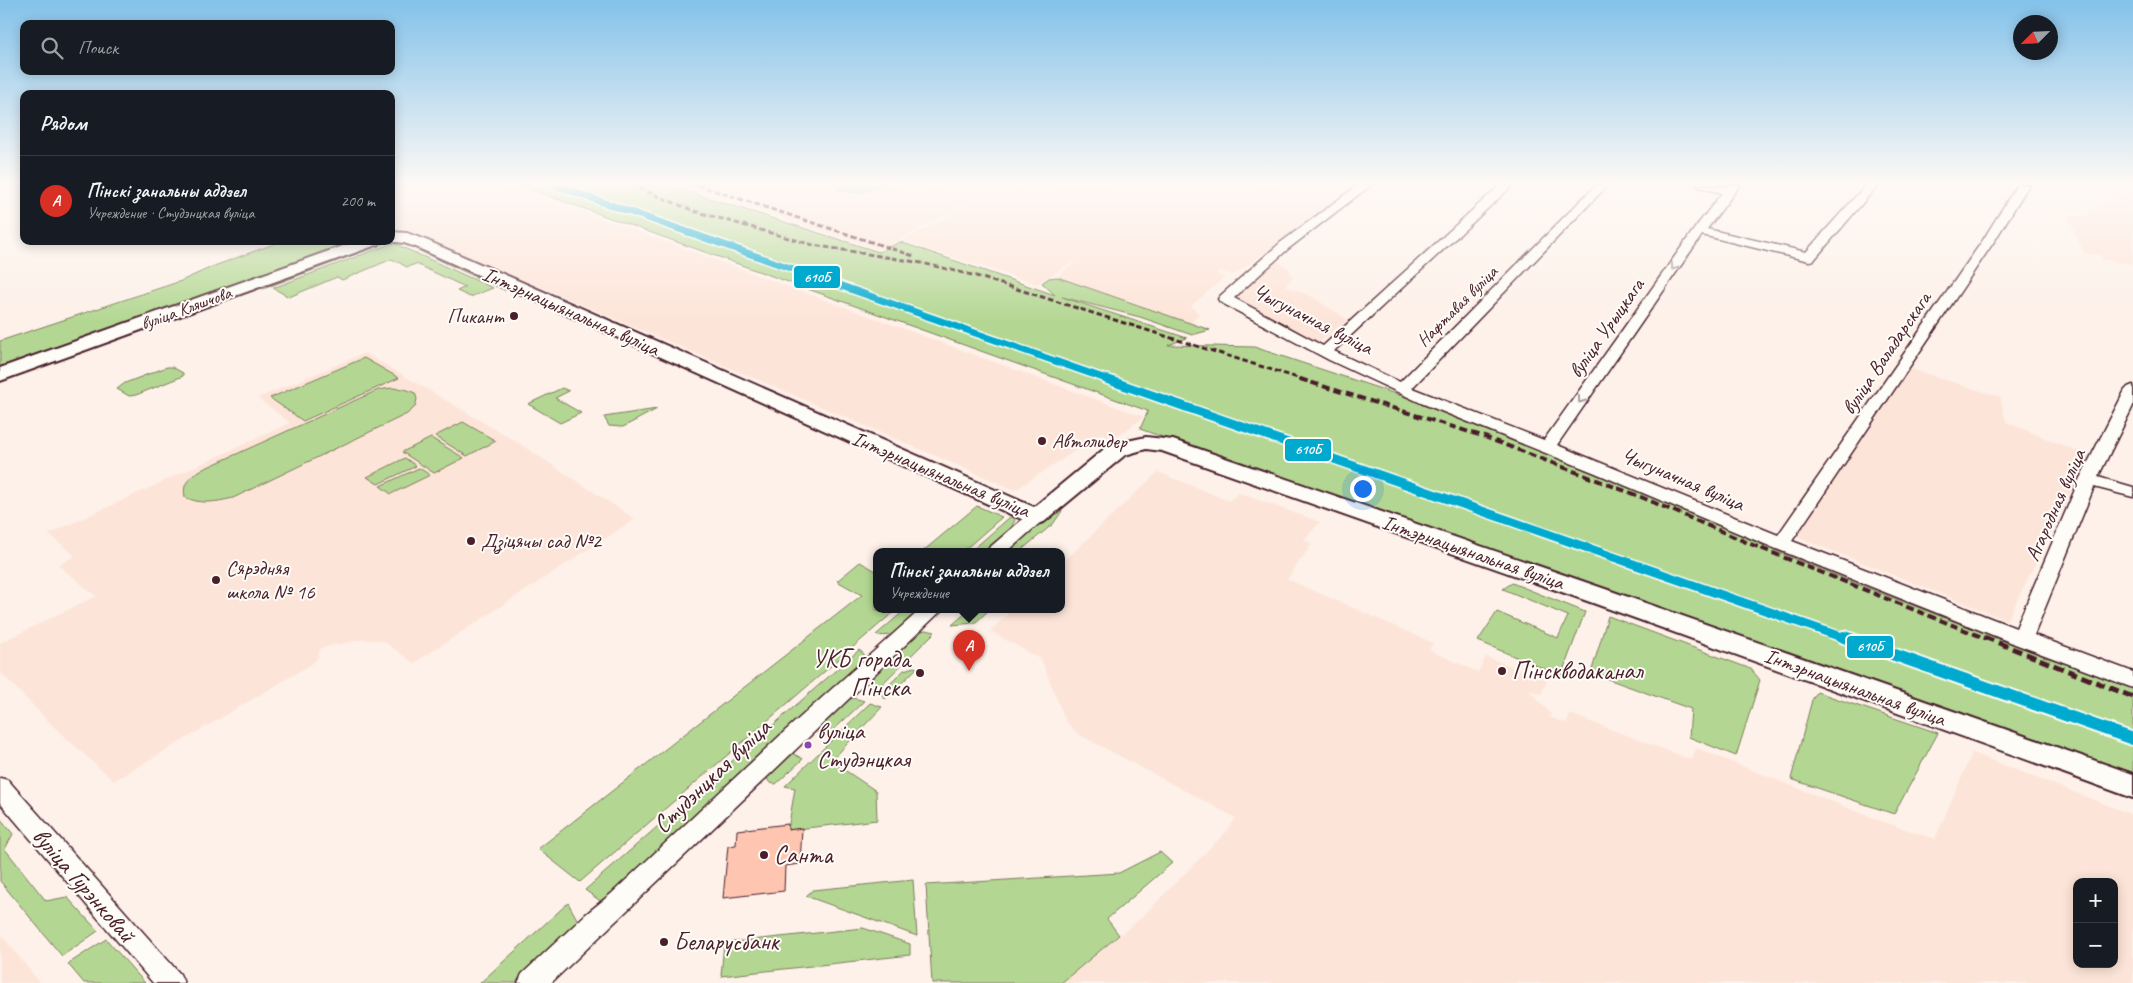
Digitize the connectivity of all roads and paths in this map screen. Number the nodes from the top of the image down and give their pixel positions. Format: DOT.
graph roads {
  1 [pos="1304,231"];
  2 [pos="1457,231"];
  3 [pos="1557,231"];
  4 [pos="1699,231"];
  5 [pos="1832,231"];
  6 [pos="1995,231"];
  7 [pos="395,237"];
  8 [pos="362,245"];
  9 [pos="1325,352"];
  10 [pos="0,375"];
  11 [pos="1402,388"];
  12 [pos="2133,390"];
  13 [pos="1548,447"];
  14 [pos="2088,480"];
  15 [pos="2133,492"];
  16 [pos="1036,517"];
  17 [pos="1781,544"];
  18 [pos="1001,548"];
  19 [pos="929,613"];
  20 [pos="2022,639"];
  21 [pos="2133,680"];
  22 [pos="2133,786"];
  23 [pos="0,787"];
  24 [pos="170,983"];
  25 [pos="532,983"];
  1 -- 9 [label="street, Чыгуначная вуліца"];
  2 -- 9 [label="street"];
  3 -- 11 [label="street, Нафтавая вуліца"];
  4 -- 5 [label="street"];
  4 -- 13 [label="street, вуліца Урыцкага, one-way"];
  6 -- 17 [label="street, вуліца Валадарскага"];
  7 -- 16 [label="street, Інтэрнацыянальная вуліца"];
  8 -- 10 [label="street, вуліца Кляшчова"];
  9 -- 11 [label="street, Чыгуначная вуліца"];
  11 -- 13 [label="street, Чыгуначная вуліца"];
  12 -- 14 [label="street, Агародная вуліца"];
  13 -- 17 [label="street, Чыгуначная вуліца"];
  14 -- 15 [label="street"];
  14 -- 20 [label="street, Агародная вуліца"];
  16 -- 18 [label="street"];
  16 -- 22 [label="street, Інтэрнацыянальная вуліца"];
  17 -- 20 [label="street, Чыгуначная вуліца"];
  19 -- 25 [label="street, Студэнцкая вуліца"];
  20 -- 21 [label="street, Чыгуначная вуліца"];
  23 -- 24 [label="street, вуліца Гурэнковай"];
}
